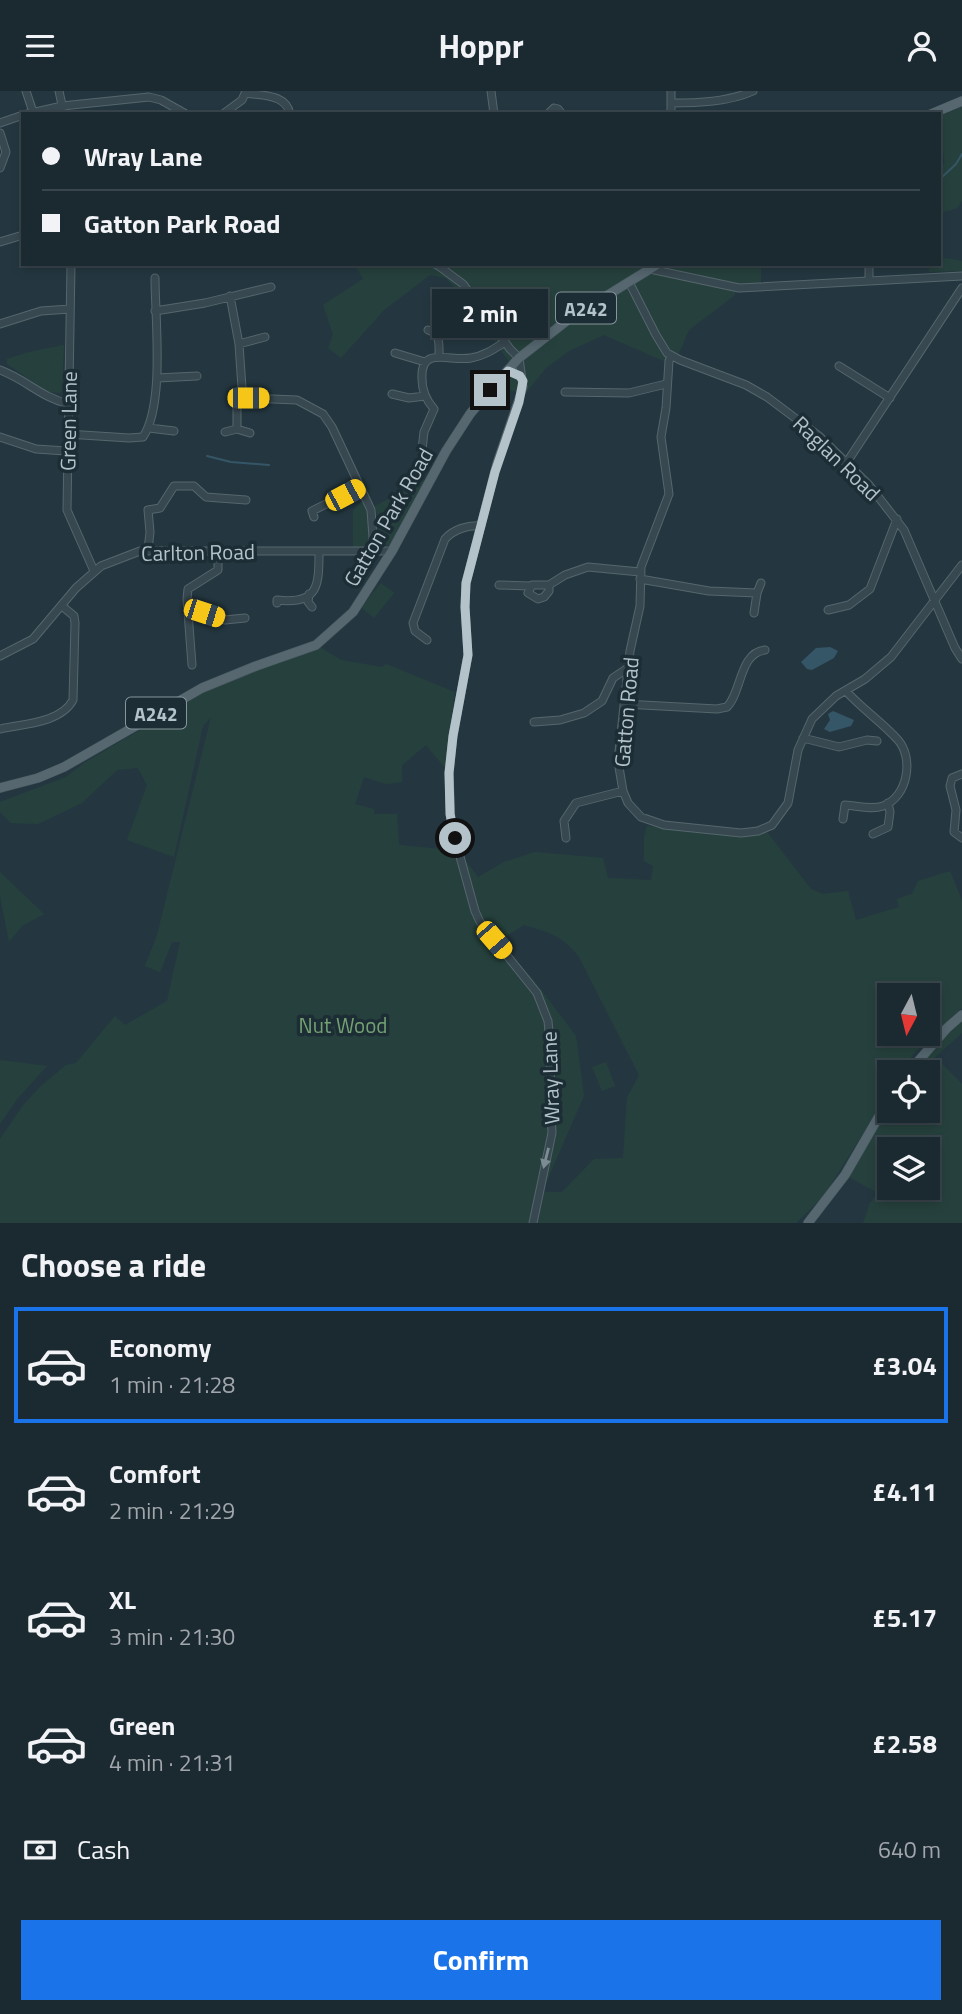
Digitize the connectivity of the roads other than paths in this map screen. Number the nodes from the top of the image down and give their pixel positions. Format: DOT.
graph roads {
  1 [pos="26,91"];
  2 [pos="59,91"];
  3 [pos="491,91"];
  4 [pos="671,91"];
  5 [pos="753,91"];
  6 [pos="246,92"];
  7 [pos="962,101"];
  8 [pos="671,103"];
  9 [pos="63,110"];
  10 [pos="27,112"];
  11 [pos="45,112"];
  12 [pos="182,112"];
  13 [pos="226,112"];
  14 [pos="289,112"];
  15 [pos="494,112"];
  16 [pos="671,112"];
  17 [pos="936,112"];
  18 [pos="21,116"];
  19 [pos="0,123"];
  20 [pos="0,133"];
  21 [pos="0,168"];
  22 [pos="21,236"];
  23 [pos="0,242"];
  24 [pos="71,266"];
  25 [pos="439,266"];
  26 [pos="869,266"];
  27 [pos="654,267"];
  28 [pos="962,276"];
  29 [pos="155,278"];
  30 [pos="869,281"];
  31 [pos="629,282"];
  32 [pos="271,288"];
  33 [pos="962,288"];
  34 [pos="230,296"];
  35 [pos="70,309"];
  36 [pos="155,311"];
  37 [pos="0,324"];
  38 [pos="428,330"];
  39 [pos="265,337"];
  40 [pos="505,342"];
  41 [pos="239,344"];
  42 [pos="395,353"];
  43 [pos="671,356"];
  44 [pos="439,357"];
  45 [pos="519,358"];
  46 [pos="425,362"];
  47 [pos="839,366"];
  48 [pos="0,370"];
  49 [pos="508,371"];
  50 [pos="197,376"];
  51 [pos="157,378"];
  52 [pos="523,381"];
  53 [pos="666,384"];
  54 [pos="242,388"];
  55 [pos="565,393"];
  56 [pos="392,394"];
  57 [pos="425,395"];
  58 [pos="248,398"];
  59 [pos="890,398"];
  60 [pos="69,404"];
  61 [pos="237,405"];
  62 [pos="149,428"];
  63 [pos="237,429"];
  64 [pos="174,431"];
  65 [pos="225,432"];
  66 [pos="250,433"];
  67 [pos="67,434"];
  68 [pos="1,439"];
  69 [pos="422,450"];
  70 [pos="66,451"];
  71 [pos="847,462"];
  72 [pos="360,487"];
  73 [pos="246,500"];
  74 [pos="312,512"];
  75 [pos="897,519"];
  76 [pos="481,526"];
  77 [pos="218,549"];
  78 [pos="148,550"];
  79 [pos="319,551"];
  80 [pos="374,551"];
  81 [pos="392,551"];
  82 [pos="962,565"];
  83 [pos="94,571"];
  84 [pos="640,575"];
  85 [pos="761,583"];
  86 [pos="499,585"];
  87 [pos="549,585"];
  88 [pos="530,586"];
  89 [pos="757,593"];
  90 [pos="309,594"];
  91 [pos="935,601"];
  92 [pos="277,603"];
  93 [pos="62,606"];
  94 [pos="189,607"];
  95 [pos="312,607"];
  96 [pos="828,610"];
  97 [pos="754,613"];
  98 [pos="245,618"];
  99 [pos="427,640"];
  100 [pos="759,648"];
  101 [pos="0,656"];
  102 [pos="962,659"];
  103 [pos="192,665"];
  104 [pos="628,668"];
  105 [pos="846,691"];
  106 [pos="624,704"];
  107 [pos="534,722"];
  108 [pos="0,729"];
  109 [pos="803,737"];
  110 [pos="877,741"];
  111 [pos="962,774"];
  112 [pos="0,788"];
  113 [pos="624,791"];
  114 [pos="888,803"];
  115 [pos="843,819"];
  116 [pos="873,834"];
  117 [pos="566,838"];
  118 [pos="962,838"];
  119 [pos="962,1015"];
  120 [pos="919,1060"];
  121 [pos="877,1120"];
  122 [pos="533,1223"];
  123 [pos="808,1223"];
  1 -- 10 [label="street"];
  2 -- 9 [label="street"];
  3 -- 15 [label="street"];
  4 -- 8 [label="street"];
  5 -- 8 [label="street"];
  6 -- 13 [label="street"];
  6 -- 14 [label="street"];
  7 -- 17 [label="main road"];
  8 -- 16 [label="street"];
  9 -- 11 [label="street"];
  9 -- 12 [label="street"];
  18 -- 19 [label="street"];
  20 -- 21 [label="street"];
  22 -- 23 [label="street"];
  24 -- 35 [label="street, Green Lane"];
  25 -- 40 [label="street"];
  26 -- 30 [label="street"];
  27 -- 30 [label="street"];
  27 -- 31 [label="main road, A242"];
  28 -- 30 [label="street"];
  29 -- 36 [label="street"];
  31 -- 43 [label="street"];
  31 -- 45 [label="main road, A242"];
  32 -- 34 [label="street"];
  33 -- 59 [label="street"];
  34 -- 36 [label="street"];
  34 -- 41 [label="street"];
  35 -- 37 [label="street"];
  35 -- 60 [label="street, Green Lane"];
  36 -- 51 [label="street"];
  38 -- 44 [label="street"];
  39 -- 41 [label="street"];
  40 -- 44 [label="street"];
  40 -- 45 [label="street"];
  41 -- 54 [label="street"];
  42 -- 46 [label="street"];
  43 -- 53 [label="street, Gatton Road"];
  43 -- 71 [label="street, Raglan Road"];
  44 -- 46 [label="street"];
  45 -- 49 [label="main road, Gatton Park Road / A242"];
  45 -- 52 [label="street, Wray Lane"];
  46 -- 57 [label="street"];
  47 -- 59 [label="street"];
  48 -- 60 [label="street"];
  49 -- 52 [label="street"];
  49 -- 81 [label="main road, Gatton Park Road / A242"];
  50 -- 51 [label="street"];
  51 -- 62 [label="street"];
  52 -- 76 [label="street, Wray Lane"];
  53 -- 55 [label="street"];
  53 -- 84 [label="street, Gatton Road"];
  54 -- 58 [label="street"];
  54 -- 61 [label="street"];
  56 -- 57 [label="street"];
  57 -- 69 [label="street"];
  58 -- 61 [label="street"];
  58 -- 72 [label="street"];
  59 -- 71 [label="street"];
  60 -- 67 [label="street, Green Lane"];
  61 -- 63 [label="street"];
  62 -- 64 [label="street"];
  62 -- 67 [label="street"];
  63 -- 65 [label="street"];
  63 -- 66 [label="street"];
  67 -- 70 [label="street, Green Lane"];
  68 -- 70 [label="street"];
  70 -- 83 [label="street, Green Lane"];
  71 -- 75 [label="street, Raglan Road"];
  72 -- 74 [label="street"];
  72 -- 80 [label="street"];
  73 -- 78 [label="street"];
  75 -- 91 [label="street, Raglan Road"];
  75 -- 96 [label="street"];
  76 -- 99 [label="street"];
  76 -- 122 [label="street, Wray Lane, one-way"];
  77 -- 78 [label="street, Carlton Road"];
  77 -- 79 [label="street, Carlton Road"];
  77 -- 94 [label="street"];
  78 -- 83 [label="street, Carlton Road"];
  79 -- 80 [label="street, Carlton Road"];
  79 -- 90 [label="street"];
  80 -- 81 [label="street, Carlton Road"];
  81 -- 112 [label="main road, Gatton Park Road / A242"];
  82 -- 91 [label="street, Gatton Road"];
  83 -- 93 [label="street, Carlton Road"];
  84 -- 87 [label="street"];
  84 -- 89 [label="street"];
  84 -- 104 [label="street, Gatton Road"];
  85 -- 89 [label="street"];
  86 -- 88 [label="street"];
  87 -- 88 [label="street"];
  87 -- 88 [label="street"];
  89 -- 97 [label="street"];
  90 -- 92 [label="street"];
  90 -- 95 [label="street"];
  91 -- 102 [label="street, Raglan Road"];
  91 -- 105 [label="street, Gatton Road"];
  93 -- 101 [label="street, Carlton Road"];
  93 -- 108 [label="street"];
  94 -- 98 [label="street"];
  94 -- 103 [label="street"];
  100 -- 106 [label="street"];
  104 -- 106 [label="street, Gatton Road"];
  104 -- 107 [label="street"];
  105 -- 109 [label="street, Gatton Road"];
  105 -- 114 [label="street"];
  106 -- 113 [label="street, Gatton Road"];
  109 -- 110 [label="street"];
  109 -- 113 [label="street, Gatton Road"];
  111 -- 118 [label="street"];
  113 -- 117 [label="street"];
  114 -- 115 [label="street"];
  114 -- 116 [label="street"];
  119 -- 120 [label="main road"];
  121 -- 123 [label="main road"];
}
